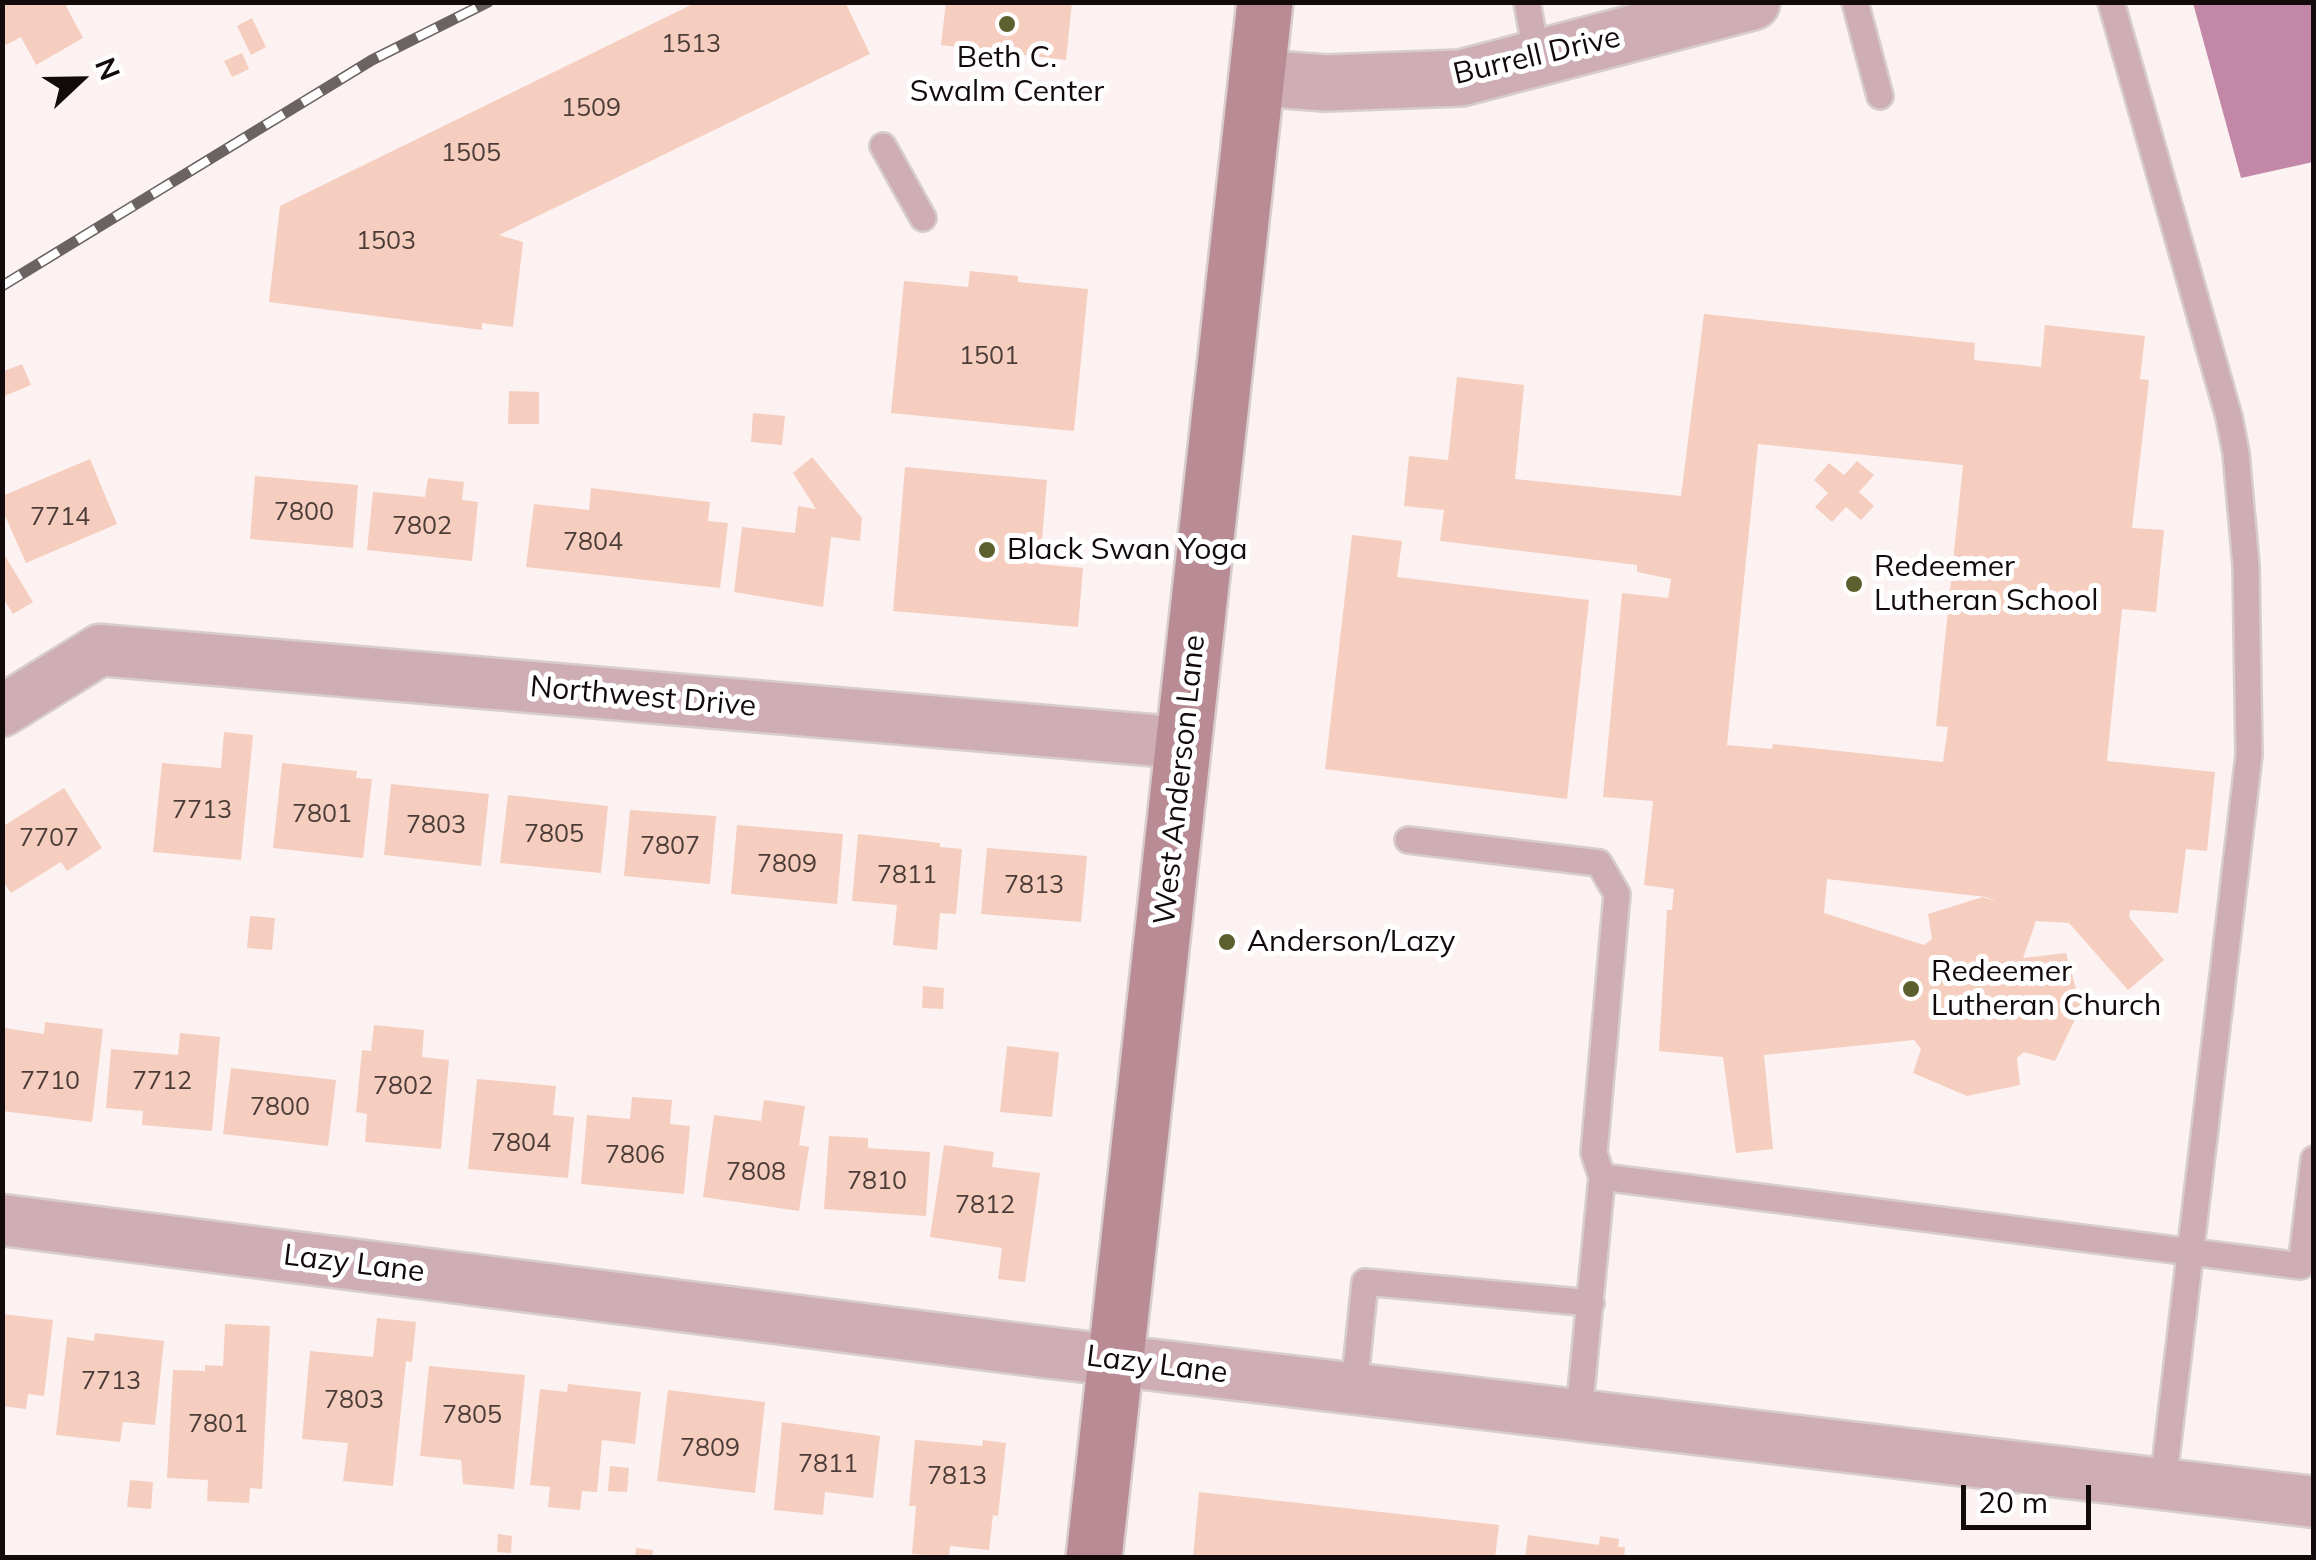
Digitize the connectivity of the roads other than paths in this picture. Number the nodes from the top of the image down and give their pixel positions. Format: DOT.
graph roads {
  1 [pos="1265,2"];
  2 [pos="1527,2"];
  3 [pos="1752,2"];
  4 [pos="1855,2"];
  5 [pos="2111,2"];
  6 [pos="1536,58"];
  7 [pos="1258,78"];
  8 [pos="1880,96"];
  9 [pos="882,146"];
  10 [pos="923,218"];
  11 [pos="2,712"];
  12 [pos="1185,743"];
  13 [pos="1408,840"];
  14 [pos="2314,1159"];
  15 [pos="1602,1177"];
  16 [pos="2,1220"];
  17 [pos="2192,1254"];
  18 [pos="1591,1303"];
  19 [pos="1114,1360"];
  20 [pos="1354,1388"];
  21 [pos="1578,1413"];
  22 [pos="2162,1484"];
  23 [pos="2314,1502"];
  24 [pos="1094,1558"];
  1 -- 7 [label="main road, West Anderson Lane"];
  2 -- 6 [label="lane"];
  3 -- 6 [label="street, Burrell Drive"];
  4 -- 8 [label="lane"];
  5 -- 17 [label="lane"];
  6 -- 7 [label="street, Burrell Drive"];
  7 -- 12 [label="main road, West Anderson Lane"];
  9 -- 10 [label="lane"];
  11 -- 12 [label="street, Northwest Drive"];
  12 -- 19 [label="main road, West Anderson Lane"];
  13 -- 15 [label="lane"];
  14 -- 17 [label="lane"];
  15 -- 17 [label="lane"];
  15 -- 18 [label="lane"];
  16 -- 19 [label="street, Lazy Lane"];
  17 -- 22 [label="lane"];
  18 -- 20 [label="lane"];
  18 -- 21 [label="lane"];
  19 -- 20 [label="street, Lazy Lane"];
  19 -- 24 [label="main road, West Anderson Lane"];
  20 -- 21 [label="street, Lazy Lane"];
  21 -- 22 [label="street, Lazy Lane"];
  22 -- 23 [label="street, Lazy Lane"];
}
